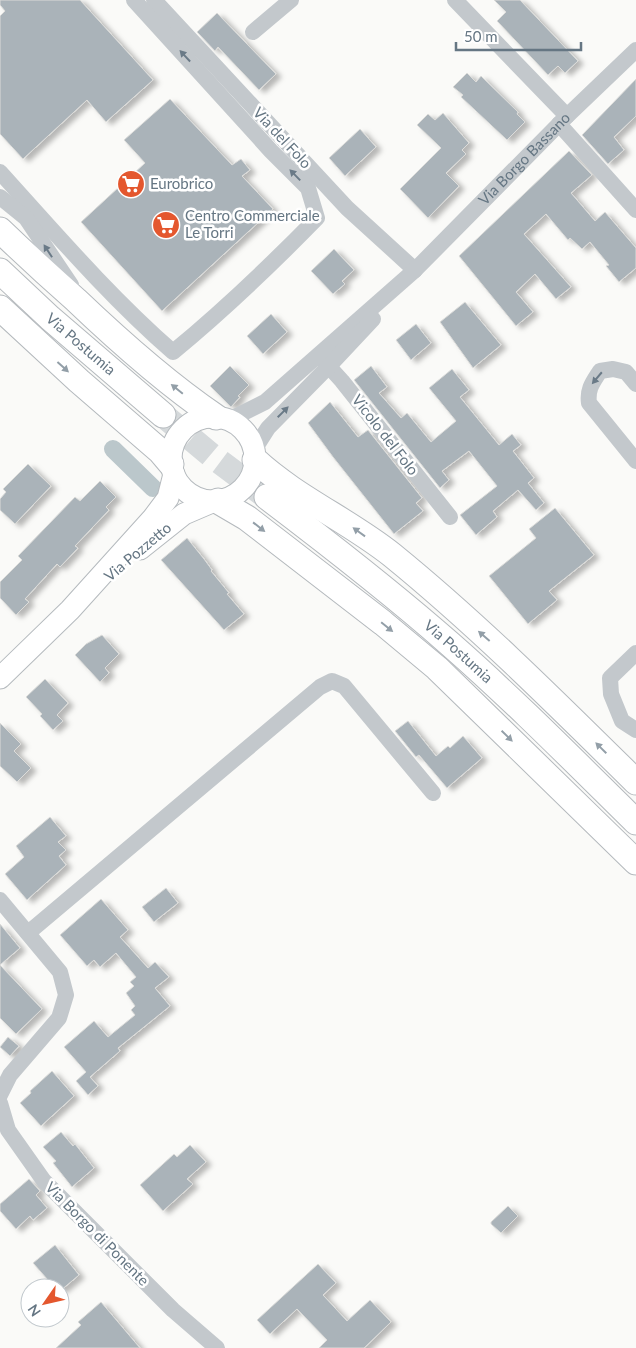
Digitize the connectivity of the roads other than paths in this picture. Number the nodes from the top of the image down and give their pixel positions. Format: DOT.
graph roads {
  1 [pos="134,0"];
  2 [pos="154,0"];
  3 [pos="291,0"];
  4 [pos="456,0"];
  5 [pos="254,32"];
  6 [pos="636,50"];
  7 [pos="563,120"];
  8 [pos="0,172"];
  9 [pos="0,185"];
  10 [pos="0,197"];
  11 [pos="636,210"];
  12 [pos="26,218"];
  13 [pos="0,230"];
  14 [pos="415,270"];
  15 [pos="0,271"];
  16 [pos="0,308"];
  17 [pos="96,319"];
  18 [pos="0,322"];
  19 [pos="27,334"];
  20 [pos="324,360"];
  21 [pos="636,384"];
  22 [pos="162,415"];
  23 [pos="223,419"];
  24 [pos="255,455"];
  25 [pos="636,461"];
  26 [pos="173,469"];
  27 [pos="267,497"];
  28 [pos="215,502"];
  29 [pos="450,517"];
  30 [pos="70,610"];
  31 [pos="636,653"];
  32 [pos="0,678"];
  33 [pos="636,730"];
  34 [pos="636,782"];
  35 [pos="433,793"];
  36 [pos="636,822"];
  37 [pos="636,862"];
  38 [pos="0,900"];
  39 [pos="28,933"];
  40 [pos="0,1095"];
  41 [pos="0,1103"];
  42 [pos="217,1348"];
  8 -- 1 [label="street, one-way"];
  2 -- 14 [label="street, Via del Folo"];
  3 -- 5 [label="street"];
  4 -- 7 [label="street"];
  6 -- 7 [label="street, Via Borgo Bassano"];
  7 -- 11 [label="street"];
  7 -- 14 [label="street, Via Borgo Bassano"];
  9 -- 12 [label="street"];
  10 -- 12 [label="street"];
  17 -- 12 [label="street, one-way"];
  13 -- 17 [label="highway"];
  14 -- 20 [label="street, Via Borgo Bassano"];
  15 -- 22 [label="highway, Via Postumia"];
  16 -- 19 [label="highway"];
  23 -- 17 [label="highway, one-way"];
  18 -- 19 [label="street"];
  19 -- 26 [label="highway, one-way"];
  20 -- 23 [label="street, Via Borgo Bassano"];
  24 -- 20 [label="street, Via Borgo Bassano, one-way"];
  20 -- 29 [label="street, Vicolo del Folo"];
  21 -- 25 [label="street, one-way"];
  23 -- 24 [label="main road"];
  23 -- 26 [label="main road, Via Borgo Bassano"];
  24 -- 28 [label="main road, Via Borgo Bassano"];
  34 -- 24 [label="highway, one-way"];
  26 -- 28 [label="main road"];
  26 -- 30 [label="main road, Via Pozzetto"];
  27 -- 36 [label="highway, Via Postumia"];
  28 -- 30 [label="main road, Via Pozzetto"];
  28 -- 37 [label="highway, one-way"];
  30 -- 32 [label="main road, Via Pozzetto"];
  31 -- 33 [label="street"];
  35 -- 39 [label="street"];
  38 -- 39 [label="street"];
  39 -- 40 [label="street"];
  41 -- 42 [label="street, Via Borgo di Ponente"];
}
